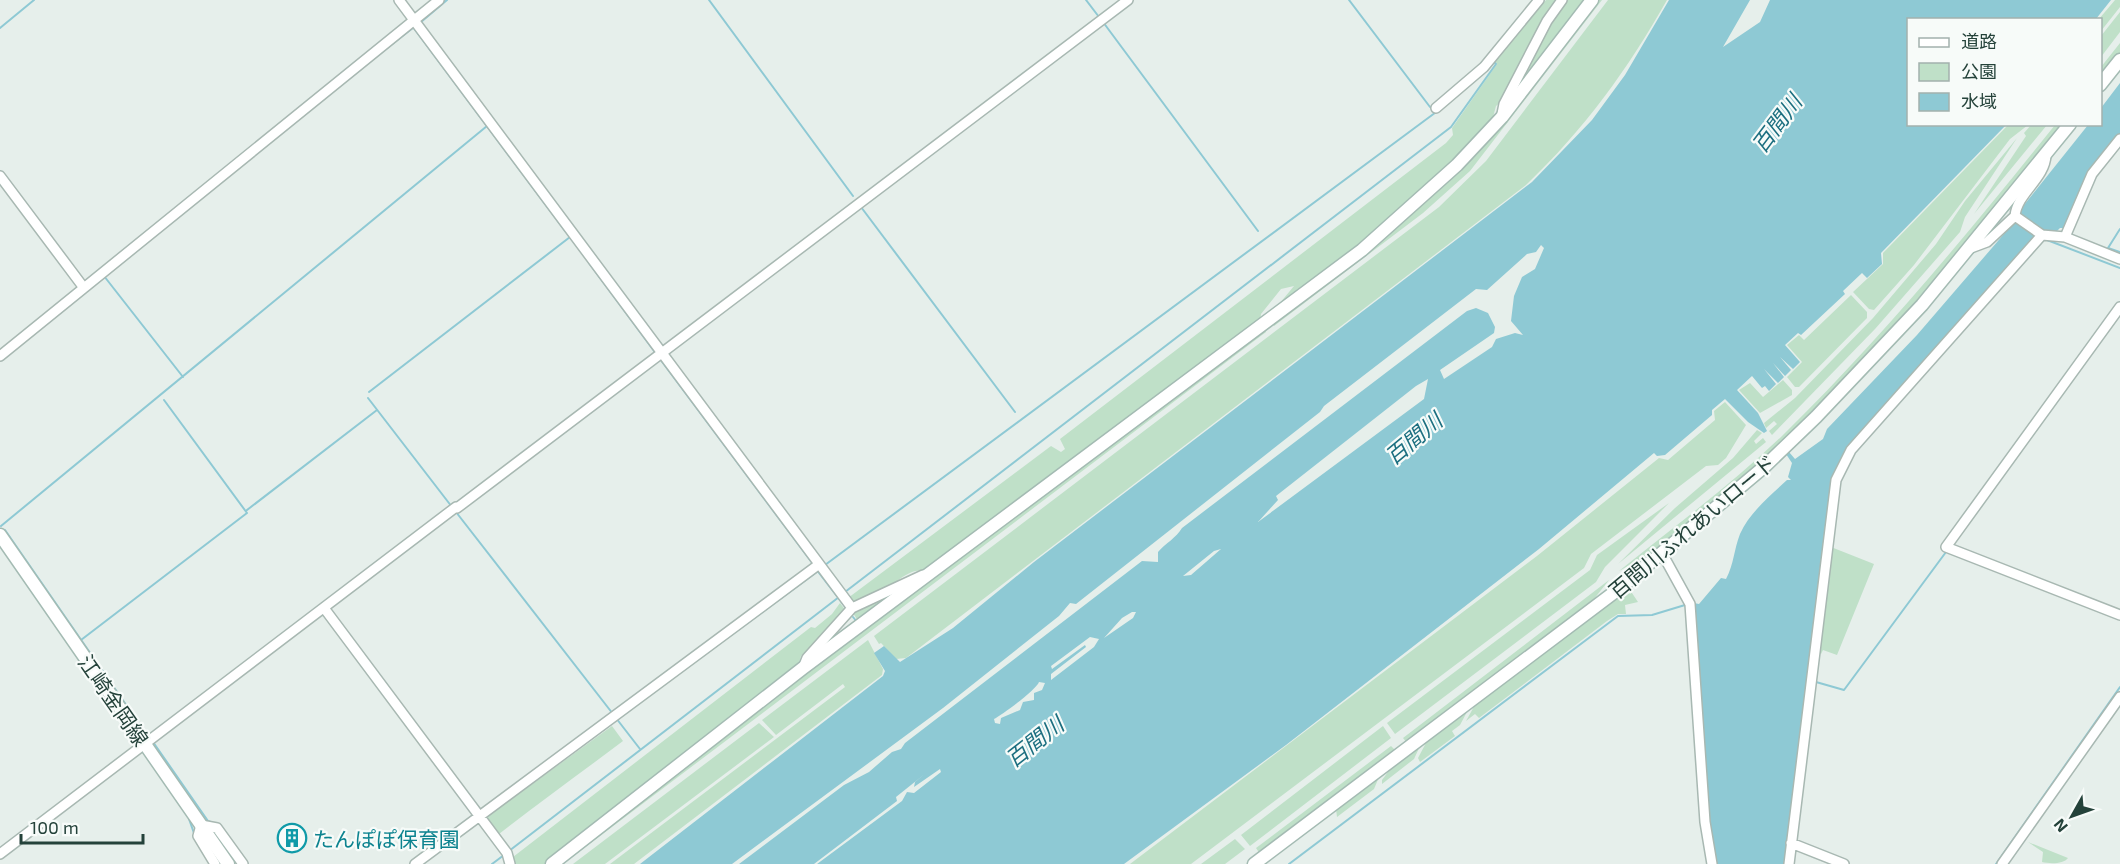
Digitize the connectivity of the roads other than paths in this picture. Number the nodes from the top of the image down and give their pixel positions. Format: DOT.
graph roads {
  1 [pos="399,0"];
  2 [pos="439,0"];
  3 [pos="1128,0"];
  4 [pos="1539,0"];
  5 [pos="1562,0"];
  6 [pos="1592,0"];
  7 [pos="414,20"];
  8 [pos="2120,60"];
  9 [pos="2102,82"];
  10 [pos="1436,108"];
  11 [pos="1502,117"];
  12 [pos="2068,126"];
  13 [pos="2120,139"];
  14 [pos="2046,155"];
  15 [pos="0,176"];
  16 [pos="2016,217"];
  17 [pos="2041,235"];
  18 [pos="2065,237"];
  19 [pos="1971,248"];
  20 [pos="2120,259"];
  21 [pos="84,288"];
  22 [pos="2120,307"];
  23 [pos="659,355"];
  24 [pos="0,356"];
  25 [pos="0,535"];
  26 [pos="1663,555"];
  27 [pos="818,567"];
  28 [pos="928,574"];
  29 [pos="324,608"];
  30 [pos="852,608"];
  31 [pos="2120,615"];
  32 [pos="803,668"];
  33 [pos="2120,697"];
  34 [pos="144,743"];
  35 [pos="479,818"];
  36 [pos="201,825"];
  37 [pos="1791,843"];
  38 [pos="0,854"];
  39 [pos="1709,862"];
  40 [pos="215,864"];
  41 [pos="228,864"];
  42 [pos="243,864"];
  43 [pos="415,864"];
  44 [pos="510,864"];
  45 [pos="552,864"];
  46 [pos="1254,864"];
  47 [pos="1788,864"];
  48 [pos="1844,864"];
  49 [pos="2002,864"];
  1 -- 7 [label="street"];
  2 -- 7 [label="street"];
  3 -- 23 [label="street"];
  4 -- 10 [label="street"];
  5 -- 11 [label="street"];
  6 -- 11 [label="street"];
  7 -- 21 [label="street"];
  7 -- 23 [label="street"];
  8 -- 9 [label="street"];
  11 -- 28 [label="street"];
  12 -- 14 [label="street, 百間川ふれあいロード"];
  13 -- 18 [label="street"];
  14 -- 16 [label="street"];
  14 -- 19 [label="street, 百間川ふれあいロード"];
  15 -- 21 [label="street"];
  16 -- 17 [label="street"];
  16 -- 19 [label="street"];
  17 -- 18 [label="street"];
  17 -- 37 [label="street"];
  18 -- 20 [label="street"];
  19 -- 26 [label="street, 百間川ふれあいロード"];
  21 -- 24 [label="street"];
  22 -- 31 [label="street"];
  23 -- 27 [label="street"];
  23 -- 29 [label="street"];
  25 -- 34 [label="street, 江崎金岡線"];
  26 -- 39 [label="street"];
  26 -- 46 [label="street, 百間川ふれあいロード"];
  27 -- 30 [label="street"];
  27 -- 35 [label="street"];
  28 -- 30 [label="street"];
  28 -- 32 [label="street"];
  29 -- 34 [label="street"];
  29 -- 35 [label="street"];
  30 -- 32 [label="street"];
  32 -- 45 [label="street"];
  33 -- 49 [label="street"];
  34 -- 36 [label="street, 江崎金岡線"];
  34 -- 38 [label="street"];
  35 -- 43 [label="street"];
  35 -- 44 [label="street"];
  36 -- 40 [label="street"];
  36 -- 41 [label="street, 江崎金岡線"];
  36 -- 42 [label="street"];
  37 -- 47 [label="street"];
  37 -- 48 [label="street"];
}
